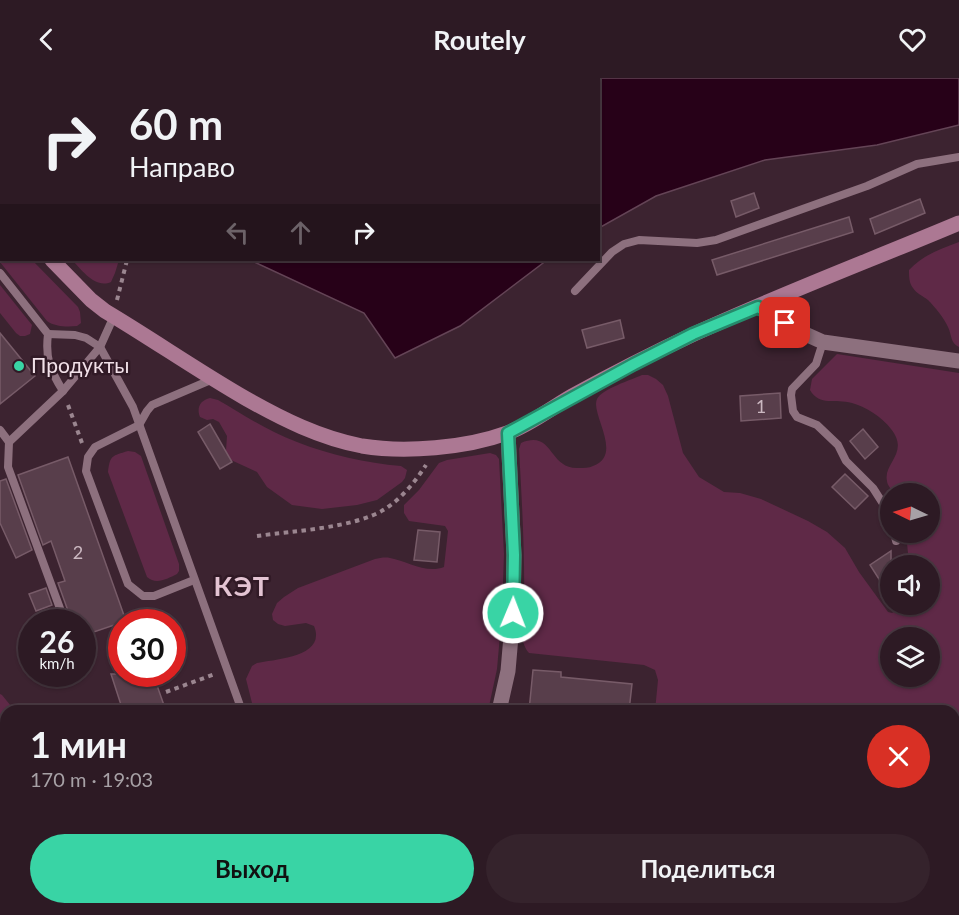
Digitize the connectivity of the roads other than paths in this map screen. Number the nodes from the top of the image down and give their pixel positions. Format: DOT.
graph roads {
  1 [pos="959,157"];
  2 [pos="959,223"];
  3 [pos="53,261"];
  4 [pos="0,273"];
  5 [pos="575,291"];
  6 [pos="758,307"];
  7 [pos="114,316"];
  8 [pos="48,334"];
  9 [pos="823,342"];
  10 [pos="100,347"];
  11 [pos="959,361"];
  12 [pos="213,379"];
  13 [pos="63,391"];
  14 [pos="139,425"];
  15 [pos="0,430"];
  16 [pos="508,433"];
  17 [pos="9,442"];
  18 [pos="880,499"];
  19 [pos="194,580"];
  20 [pos="60,609"];
  21 [pos="240,705"];
  22 [pos="500,705"];
  1 -- 5 [label="lane"];
  2 -- 6 [label="main road"];
  3 -- 7 [label="main road"];
  4 -- 8 [label="lane"];
  6 -- 9 [label="street"];
  6 -- 16 [label="main road"];
  7 -- 10 [label="lane"];
  7 -- 12 [label="main road"];
  8 -- 10 [label="lane"];
  8 -- 13 [label="lane"];
  9 -- 11 [label="street"];
  9 -- 18 [label="lane"];
  10 -- 13 [label="lane"];
  10 -- 14 [label="lane"];
  12 -- 14 [label="lane"];
  12 -- 16 [label="main road"];
  13 -- 17 [label="lane"];
  14 -- 19 [label="lane"];
  14 -- 19 [label="lane"];
  15 -- 17 [label="lane"];
  16 -- 22 [label="street"];
  17 -- 20 [label="lane"];
  19 -- 21 [label="lane"];
}
